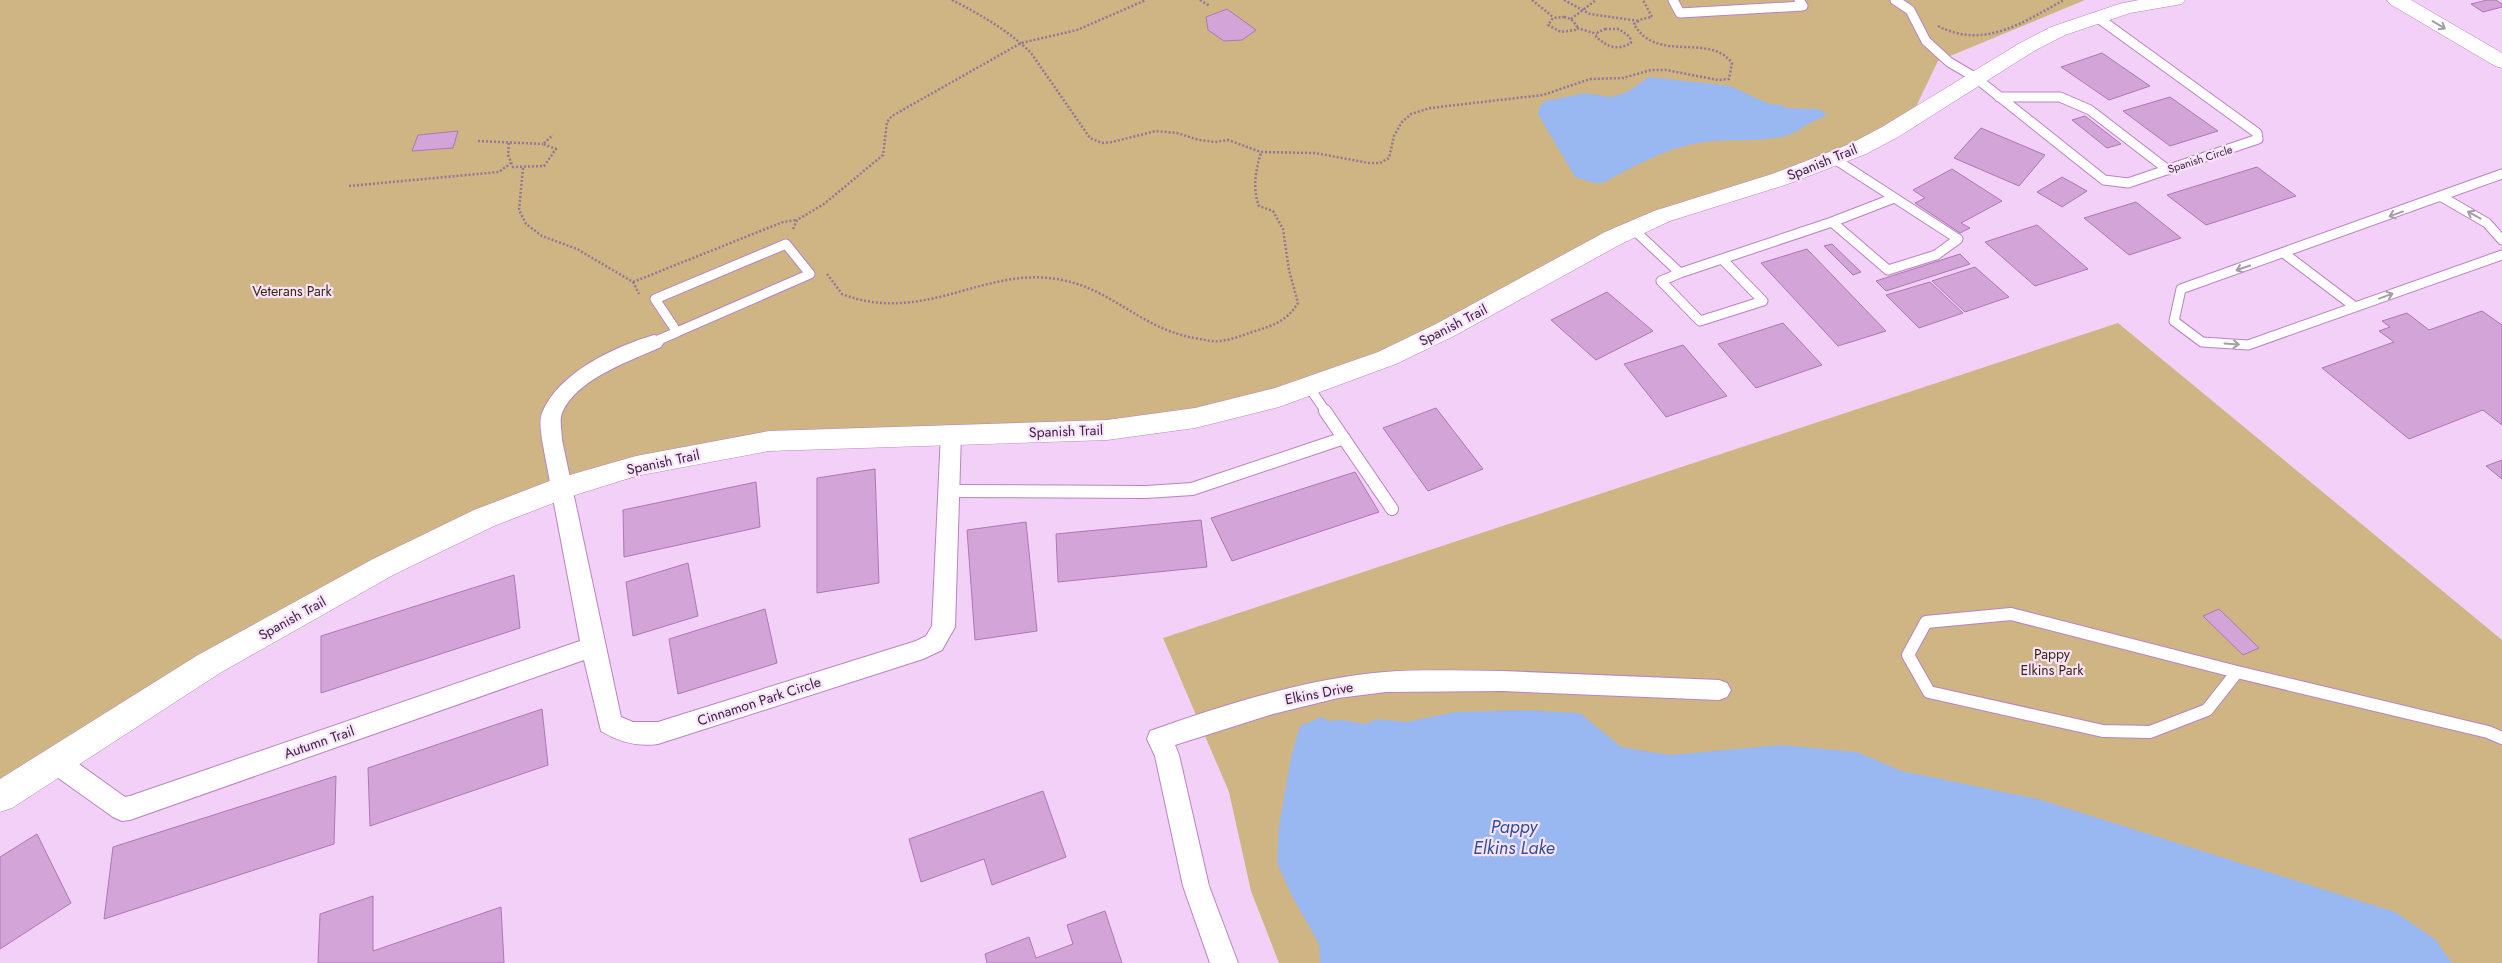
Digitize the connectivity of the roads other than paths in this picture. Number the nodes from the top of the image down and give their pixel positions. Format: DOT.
graph roads {
  1 [pos="1673,0"];
  2 [pos="1799,0"];
  3 [pos="1895,0"];
  4 [pos="2174,0"];
  5 [pos="2397,0"];
  6 [pos="2433,0"];
  7 [pos="2132,4"];
  8 [pos="2097,17"];
  9 [pos="2502,41"];
  10 [pos="2502,62"];
  11 [pos="1976,78"];
  12 [pos="1999,97"];
  13 [pos="1833,158"];
  14 [pos="2168,170"];
  15 [pos="2502,174"];
  16 [pos="2442,197"];
  17 [pos="1894,198"];
  18 [pos="1832,222"];
  19 [pos="1632,229"];
  20 [pos="2502,240"];
  21 [pos="2284,254"];
  22 [pos="2502,255"];
  23 [pos="1722,259"];
  24 [pos="1680,273"];
  25 [pos="2355,307"];
  26 [pos="678,332"];
  27 [pos="654,342"];
  28 [pos="1309,387"];
  29 [pos="951,434"];
  30 [pos="1344,438"];
  31 [pos="562,488"];
  32 [pos="948,491"];
  33 [pos="1392,509"];
  34 [pos="593,648"];
  35 [pos="2237,672"];
  36 [pos="1719,690"];
  37 [pos="2502,738"];
  38 [pos="56,762"];
  39 [pos="0,797"];
  40 [pos="1224,963"];
  1 -- 2 [label="lane"];
  3 -- 11 [label="lane, Spanish Circle"];
  4 -- 7 [label="street, Spanish Trail"];
  5 -- 10 [label="street, one-way"];
  6 -- 9 [label="street"];
  7 -- 8 [label="street, Spanish Trail"];
  8 -- 11 [label="street, Spanish Trail"];
  8 -- 14 [label="lane, Spanish Circle"];
  11 -- 12 [label="lane, Spanish Circle"];
  11 -- 13 [label="street, Spanish Trail"];
  12 -- 14 [label="lane"];
  12 -- 14 [label="lane, Spanish Circle"];
  13 -- 17 [label="lane"];
  13 -- 19 [label="street, Spanish Trail"];
  15 -- 16 [label="lane"];
  20 -- 16 [label="lane, one-way"];
  16 -- 21 [label="lane, one-way"];
  17 -- 18 [label="lane"];
  17 -- 18 [label="lane"];
  18 -- 23 [label="lane"];
  19 -- 24 [label="lane"];
  19 -- 28 [label="street, Spanish Trail"];
  21 -- 25 [label="lane"];
  21 -- 25 [label="lane, one-way"];
  25 -- 22 [label="lane, one-way"];
  23 -- 24 [label="lane"];
  23 -- 24 [label="lane"];
  26 -- 26 [label="lane"];
  26 -- 27 [label="lane"];
  27 -- 31 [label="street, Cinnamon Park Circle"];
  28 -- 29 [label="street, Spanish Trail"];
  28 -- 30 [label="lane"];
  29 -- 31 [label="street, Spanish Trail"];
  29 -- 32 [label="street, Cinnamon Park Circle"];
  30 -- 32 [label="lane"];
  30 -- 33 [label="lane"];
  31 -- 34 [label="street, Cinnamon Park Circle"];
  31 -- 38 [label="street, Spanish Trail"];
  32 -- 34 [label="street, Cinnamon Park Circle"];
  34 -- 38 [label="street, Autumn Trail"];
  35 -- 35 [label="lane"];
  35 -- 37 [label="lane"];
  36 -- 40 [label="street, Elkins Drive"];
  38 -- 39 [label="street, Spanish Trail"];
}
